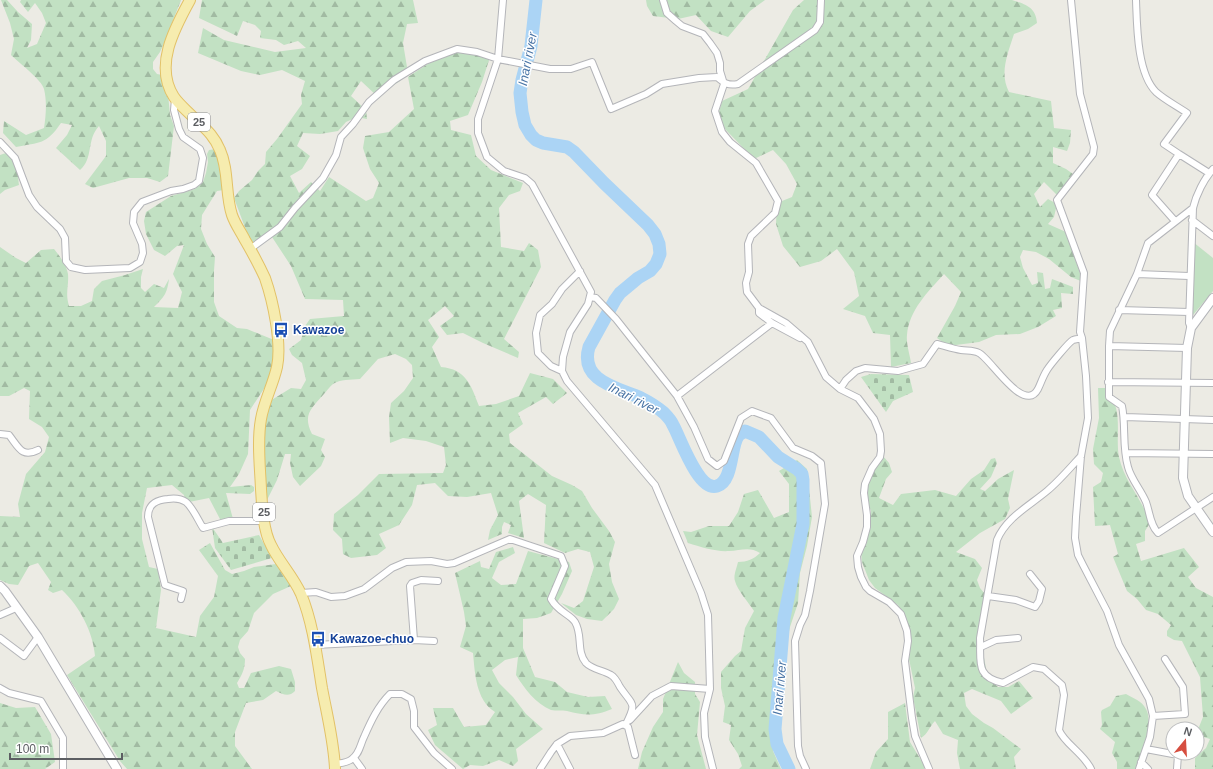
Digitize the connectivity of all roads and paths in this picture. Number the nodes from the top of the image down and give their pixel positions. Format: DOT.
graph roads {
  1 [pos="190,0"];
  2 [pos="503,0"];
  3 [pos="663,0"];
  4 [pos="821,0"];
  5 [pos="1071,0"];
  6 [pos="1136,0"];
  7 [pos="498,59"];
  8 [pos="724,84"];
  9 [pos="175,98"];
  10 [pos="0,142"];
  11 [pos="1179,154"];
  12 [pos="1211,171"];
  13 [pos="1192,208"];
  14 [pos="1192,220"];
  15 [pos="1175,221"];
  16 [pos="1213,236"];
  17 [pos="250,249"];
  18 [pos="580,271"];
  19 [pos="1137,274"];
  20 [pos="1189,276"];
  21 [pos="590,297"];
  22 [pos="1213,298"];
  23 [pos="759,308"];
  24 [pos="1119,310"];
  25 [pos="1189,312"];
  26 [pos="772,323"];
  27 [pos="1191,328"];
  28 [pos="1082,338"];
  29 [pos="808,342"];
  30 [pos="1109,346"];
  31 [pos="1187,348"];
  32 [pos="562,371"];
  33 [pos="1108,382"];
  34 [pos="1186,383"];
  35 [pos="1213,383"];
  36 [pos="840,388"];
  37 [pos="677,396"];
  38 [pos="1124,417"];
  39 [pos="1184,419"];
  40 [pos="1213,420"];
  41 [pos="0,434"];
  42 [pos="38,450"];
  43 [pos="1126,452"];
  44 [pos="1183,454"];
  45 [pos="1213,454"];
  46 [pos="1081,456"];
  47 [pos="1213,497"];
  48 [pos="1196,509"];
  49 [pos="265,521"];
  50 [pos="1213,532"];
  51 [pos="1030,574"];
  52 [pos="438,581"];
  53 [pos="0,586"];
  54 [pos="301,593"];
  55 [pos="988,596"];
  56 [pos="181,599"];
  57 [pos="16,608"];
  58 [pos="0,615"];
  59 [pos="38,637"];
  60 [pos="0,638"];
  61 [pos="1018,638"];
  62 [pos="414,640"];
  63 [pos="434,641"];
  64 [pos="315,645"];
  65 [pos="980,647"];
  66 [pos="1165,659"];
  67 [pos="0,688"];
  68 [pos="710,689"];
  69 [pos="1153,716"];
  70 [pos="626,724"];
  71 [pos="557,744"];
  72 [pos="1146,749"];
  73 [pos="635,755"];
  74 [pos="354,758"];
  75 [pos="1142,762"];
  76 [pos="335,767"];
  77 [pos="63,769"];
  78 [pos="117,769"];
  79 [pos="362,769"];
  80 [pos="452,769"];
  81 [pos="540,769"];
  82 [pos="570,769"];
  83 [pos="713,769"];
  84 [pos="806,769"];
  85 [pos="929,769"];
  86 [pos="1091,769"];
  87 [pos="1138,769"];
  88 [pos="1148,769"];
  89 [pos="1178,769"];
  1 -- 9 [label="main road, 25"];
  2 -- 7 [label="street"];
  3 -- 8 [label="street"];
  4 -- 8 [label="street"];
  5 -- 28 [label="street"];
  6 -- 11 [label="street"];
  7 -- 8 [label="street"];
  7 -- 17 [label="street"];
  7 -- 18 [label="street"];
  8 -- 23 [label="street"];
  9 -- 10 [label="street"];
  9 -- 17 [label="main road, 25"];
  11 -- 12 [label="street"];
  11 -- 15 [label="street"];
  12 -- 13 [label="street"];
  13 -- 14 [label="street"];
  13 -- 15 [label="street"];
  14 -- 16 [label="street"];
  14 -- 20 [label="street"];
  15 -- 19 [label="street"];
  17 -- 49 [label="main road, 25"];
  18 -- 21 [label="street"];
  18 -- 32 [label="street"];
  19 -- 20 [label="street"];
  19 -- 24 [label="street"];
  20 -- 25 [label="street"];
  21 -- 32 [label="street"];
  21 -- 37 [label="street"];
  22 -- 27 [label="street"];
  23 -- 26 [label="street"];
  23 -- 29 [label="street"];
  24 -- 25 [label="street"];
  24 -- 30 [label="street"];
  25 -- 27 [label="street"];
  26 -- 29 [label="street"];
  26 -- 37 [label="street"];
  27 -- 31 [label="street"];
  28 -- 36 [label="street"];
  28 -- 46 [label="street"];
  29 -- 36 [label="street"];
  30 -- 31 [label="street"];
  30 -- 33 [label="street"];
  31 -- 34 [label="street"];
  32 -- 68 [label="street"];
  33 -- 34 [label="street"];
  33 -- 38 [label="street"];
  34 -- 35 [label="street"];
  34 -- 39 [label="street"];
  36 -- 85 [label="street"];
  37 -- 84 [label="street"];
  38 -- 39 [label="street"];
  38 -- 43 [label="street"];
  39 -- 40 [label="street"];
  39 -- 44 [label="street"];
  41 -- 42 [label="street"];
  43 -- 44 [label="street"];
  43 -- 48 [label="street"];
  44 -- 45 [label="street"];
  44 -- 48 [label="street"];
  46 -- 55 [label="street"];
  46 -- 69 [label="street"];
  47 -- 48 [label="street"];
  48 -- 50 [label="street"];
  49 -- 54 [label="main road, 25"];
  49 -- 56 [label="street"];
  51 -- 55 [label="street"];
  52 -- 62 [label="street"];
  53 -- 57 [label="street"];
  54 -- 64 [label="main road, 25"];
  54 -- 70 [label="street"];
  55 -- 65 [label="street"];
  57 -- 58 [label="street"];
  57 -- 59 [label="street"];
  59 -- 60 [label="street"];
  59 -- 78 [label="street"];
  61 -- 65 [label="street"];
  62 -- 63 [label="street"];
  62 -- 64 [label="street"];
  64 -- 76 [label="main road, 25"];
  65 -- 86 [label="street"];
  66 -- 69 [label="street"];
  67 -- 77 [label="street"];
  68 -- 70 [label="street"];
  68 -- 83 [label="street"];
  69 -- 72 [label="street"];
  70 -- 71 [label="street"];
  70 -- 73 [label="street"];
  71 -- 81 [label="street"];
  71 -- 82 [label="street"];
  72 -- 75 [label="street"];
  72 -- 89 [label="street"];
  74 -- 76 [label="street"];
  74 -- 79 [label="street"];
  74 -- 80 [label="street"];
  75 -- 87 [label="street"];
  75 -- 88 [label="street"];
}
